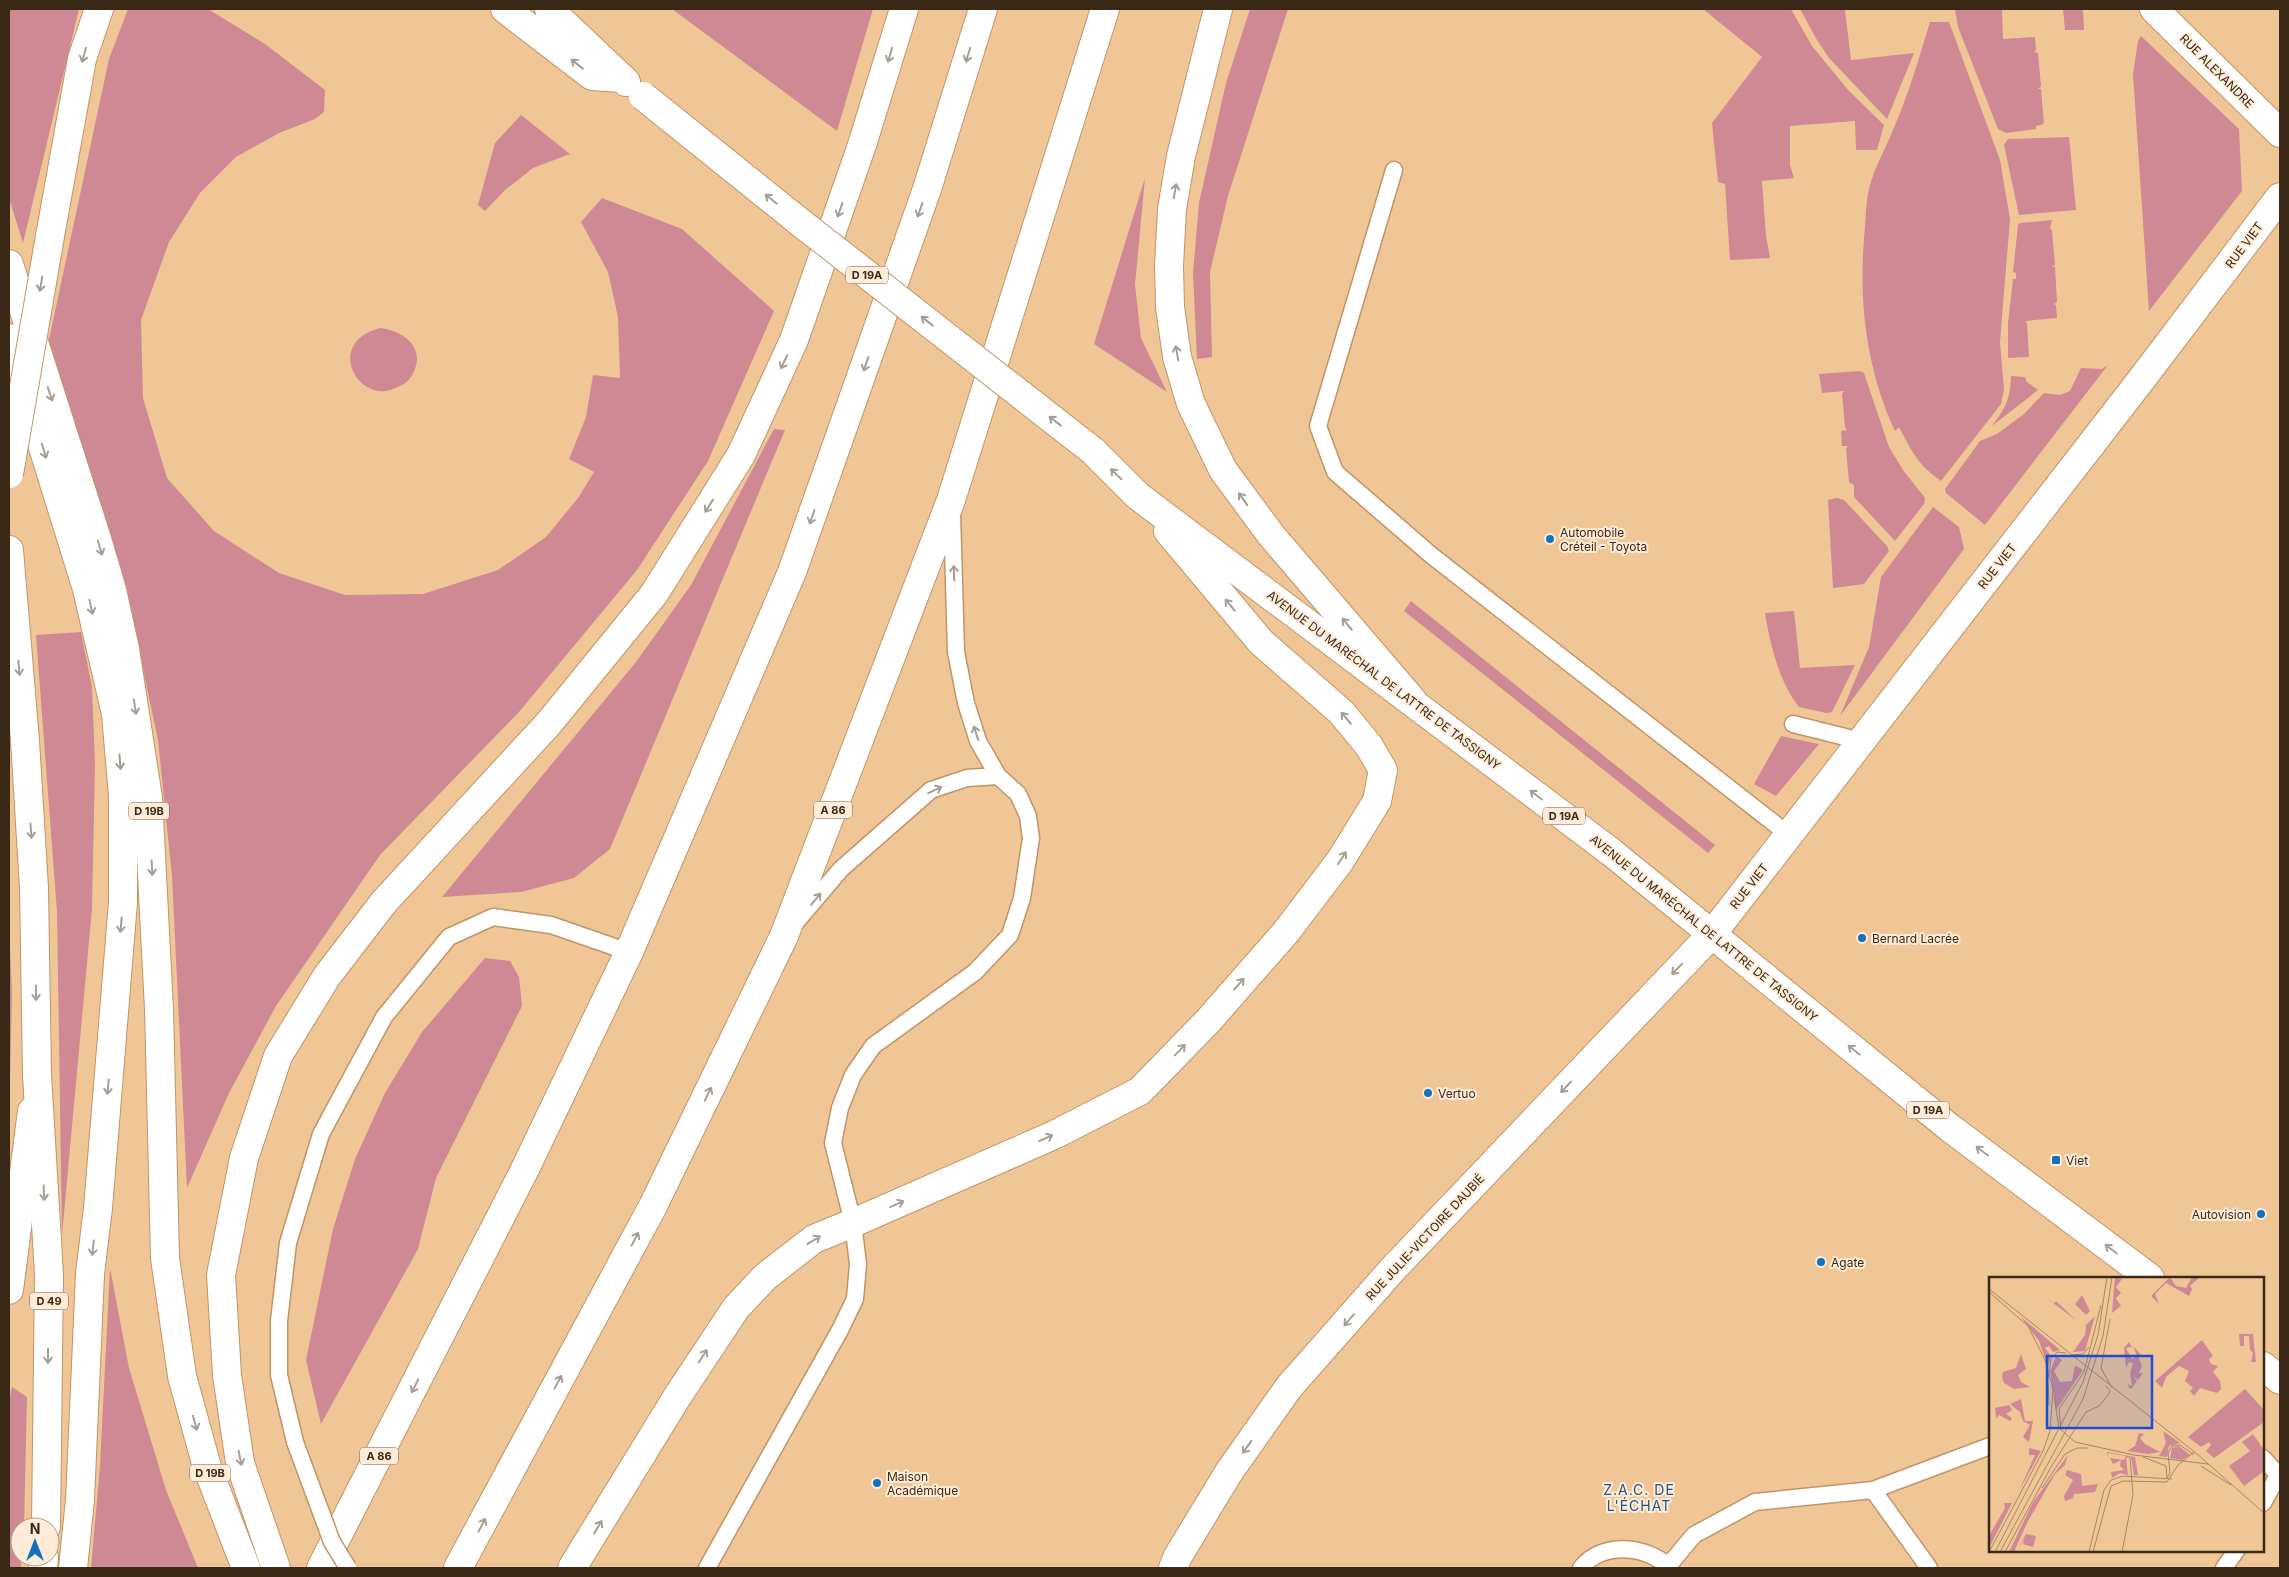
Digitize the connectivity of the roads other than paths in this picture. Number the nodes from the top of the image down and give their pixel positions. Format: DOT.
graph roads {
  1 [pos="99,9"];
  2 [pos="505,9"];
  3 [pos="549,9"];
  4 [pos="904,9"];
  5 [pos="983,9"];
  6 [pos="1105,9"];
  7 [pos="1218,9"];
  8 [pos="2154,9"];
  9 [pos="621,78"];
  10 [pos="2280,133"];
  11 [pos="1394,170"];
  12 [pos="2280,197"];
  13 [pos="9,264"];
  14 [pos="9,338"];
  15 [pos="9,474"];
  16 [pos="1138,496"];
  17 [pos="951,500"];
  18 [pos="9,550"];
  19 [pos="1413,702"];
  20 [pos="1793,724"];
  21 [pos="1862,741"];
  22 [pos="998,776"];
  23 [pos="1789,835"];
  24 [pos="1712,934"];
  25 [pos="784,936"];
  26 [pos="628,952"];
  27 [pos="37,1075"];
  28 [pos="853,1223"];
  29 [pos="2149,1277"];
  30 [pos="9,1290"];
  31 [pos="2264,1367"];
  32 [pos="2280,1380"];
  33 [pos="1989,1446"];
  34 [pos="2264,1459"];
  35 [pos="2279,1476"];
  36 [pos="1873,1490"];
  37 [pos="2264,1501"];
  38 [pos="46,1517"];
  39 [pos="2235,1552"];
  40 [pos="1175,1562"];
  41 [pos="1669,1567"];
  42 [pos="73,1568"];
  43 [pos="246,1568"];
  44 [pos="276,1568"];
  45 [pos="321,1568"];
  46 [pos="348,1568"];
  47 [pos="458,1568"];
  48 [pos="572,1568"];
  49 [pos="707,1568"];
  50 [pos="1581,1568"];
  51 [pos="1929,1568"];
  52 [pos="2224,1568"];
  1 -- 15 [label="main road, one-way, bridge"];
  9 -- 2 [label="main road, one-way"];
  3 -- 9 [label="main road, D 19A"];
  4 -- 44 [label="main road, one-way"];
  5 -- 26 [label="main road, A 86, one-way"];
  6 -- 17 [label="main road, A 86"];
  19 -- 7 [label="main road, one-way"];
  8 -- 10 [label="main road, RUE ALEXANDRE"];
  16 -- 9 [label="main road, AVENUE DU MARÉCHAL DE LATTRE DE TASSIGNY / D 19A, one-way, bridge"];
  11 -- 23 [label="lane"];
  12 -- 21 [label="main road, RUE VIET"];
  13 -- 43 [label="main road, D 19B, one-way"];
  14 -- 42 [label="main road, one-way"];
  16 -- 19 [label="main road, AVENUE DU MARÉCHAL DE LATTRE DE TASSIGNY / D 19A"];
  28 -- 16 [label="main road, one-way"];
  22 -- 17 [label="lane, one-way"];
  17 -- 25 [label="main road, A 86"];
  18 -- 27 [label="main road, one-way"];
  24 -- 19 [label="main road, AVENUE DU MARÉCHAL DE LATTRE DE TASSIGNY / D 19A, one-way"];
  20 -- 21 [label="lane"];
  21 -- 23 [label="main road, RUE VIET"];
  25 -- 22 [label="lane, one-way"];
  22 -- 28 [label="lane"];
  23 -- 24 [label="main road, RUE VIET"];
  29 -- 24 [label="main road, AVENUE DU MARÉCHAL DE LATTRE DE TASSIGNY / D 19A, one-way"];
  24 -- 40 [label="main road, RUE JULIE-VICTOIRE DAUBIÉ, one-way"];
  47 -- 25 [label="main road, A 86, one-way"];
  26 -- 45 [label="main road, A 86, one-way"];
  26 -- 46 [label="lane, bridge"];
  27 -- 30 [label="main road"];
  27 -- 38 [label="main road, D 49, one-way"];
  48 -- 28 [label="main road, one-way"];
  28 -- 49 [label="lane"];
  31 -- 32 [label="main road"];
  33 -- 36 [label="lane"];
  34 -- 35 [label="lane"];
  35 -- 37 [label="lane"];
  36 -- 41 [label="lane"];
  36 -- 51 [label="lane"];
  39 -- 52 [label="lane"];
  41 -- 50 [label="lane"];
}
